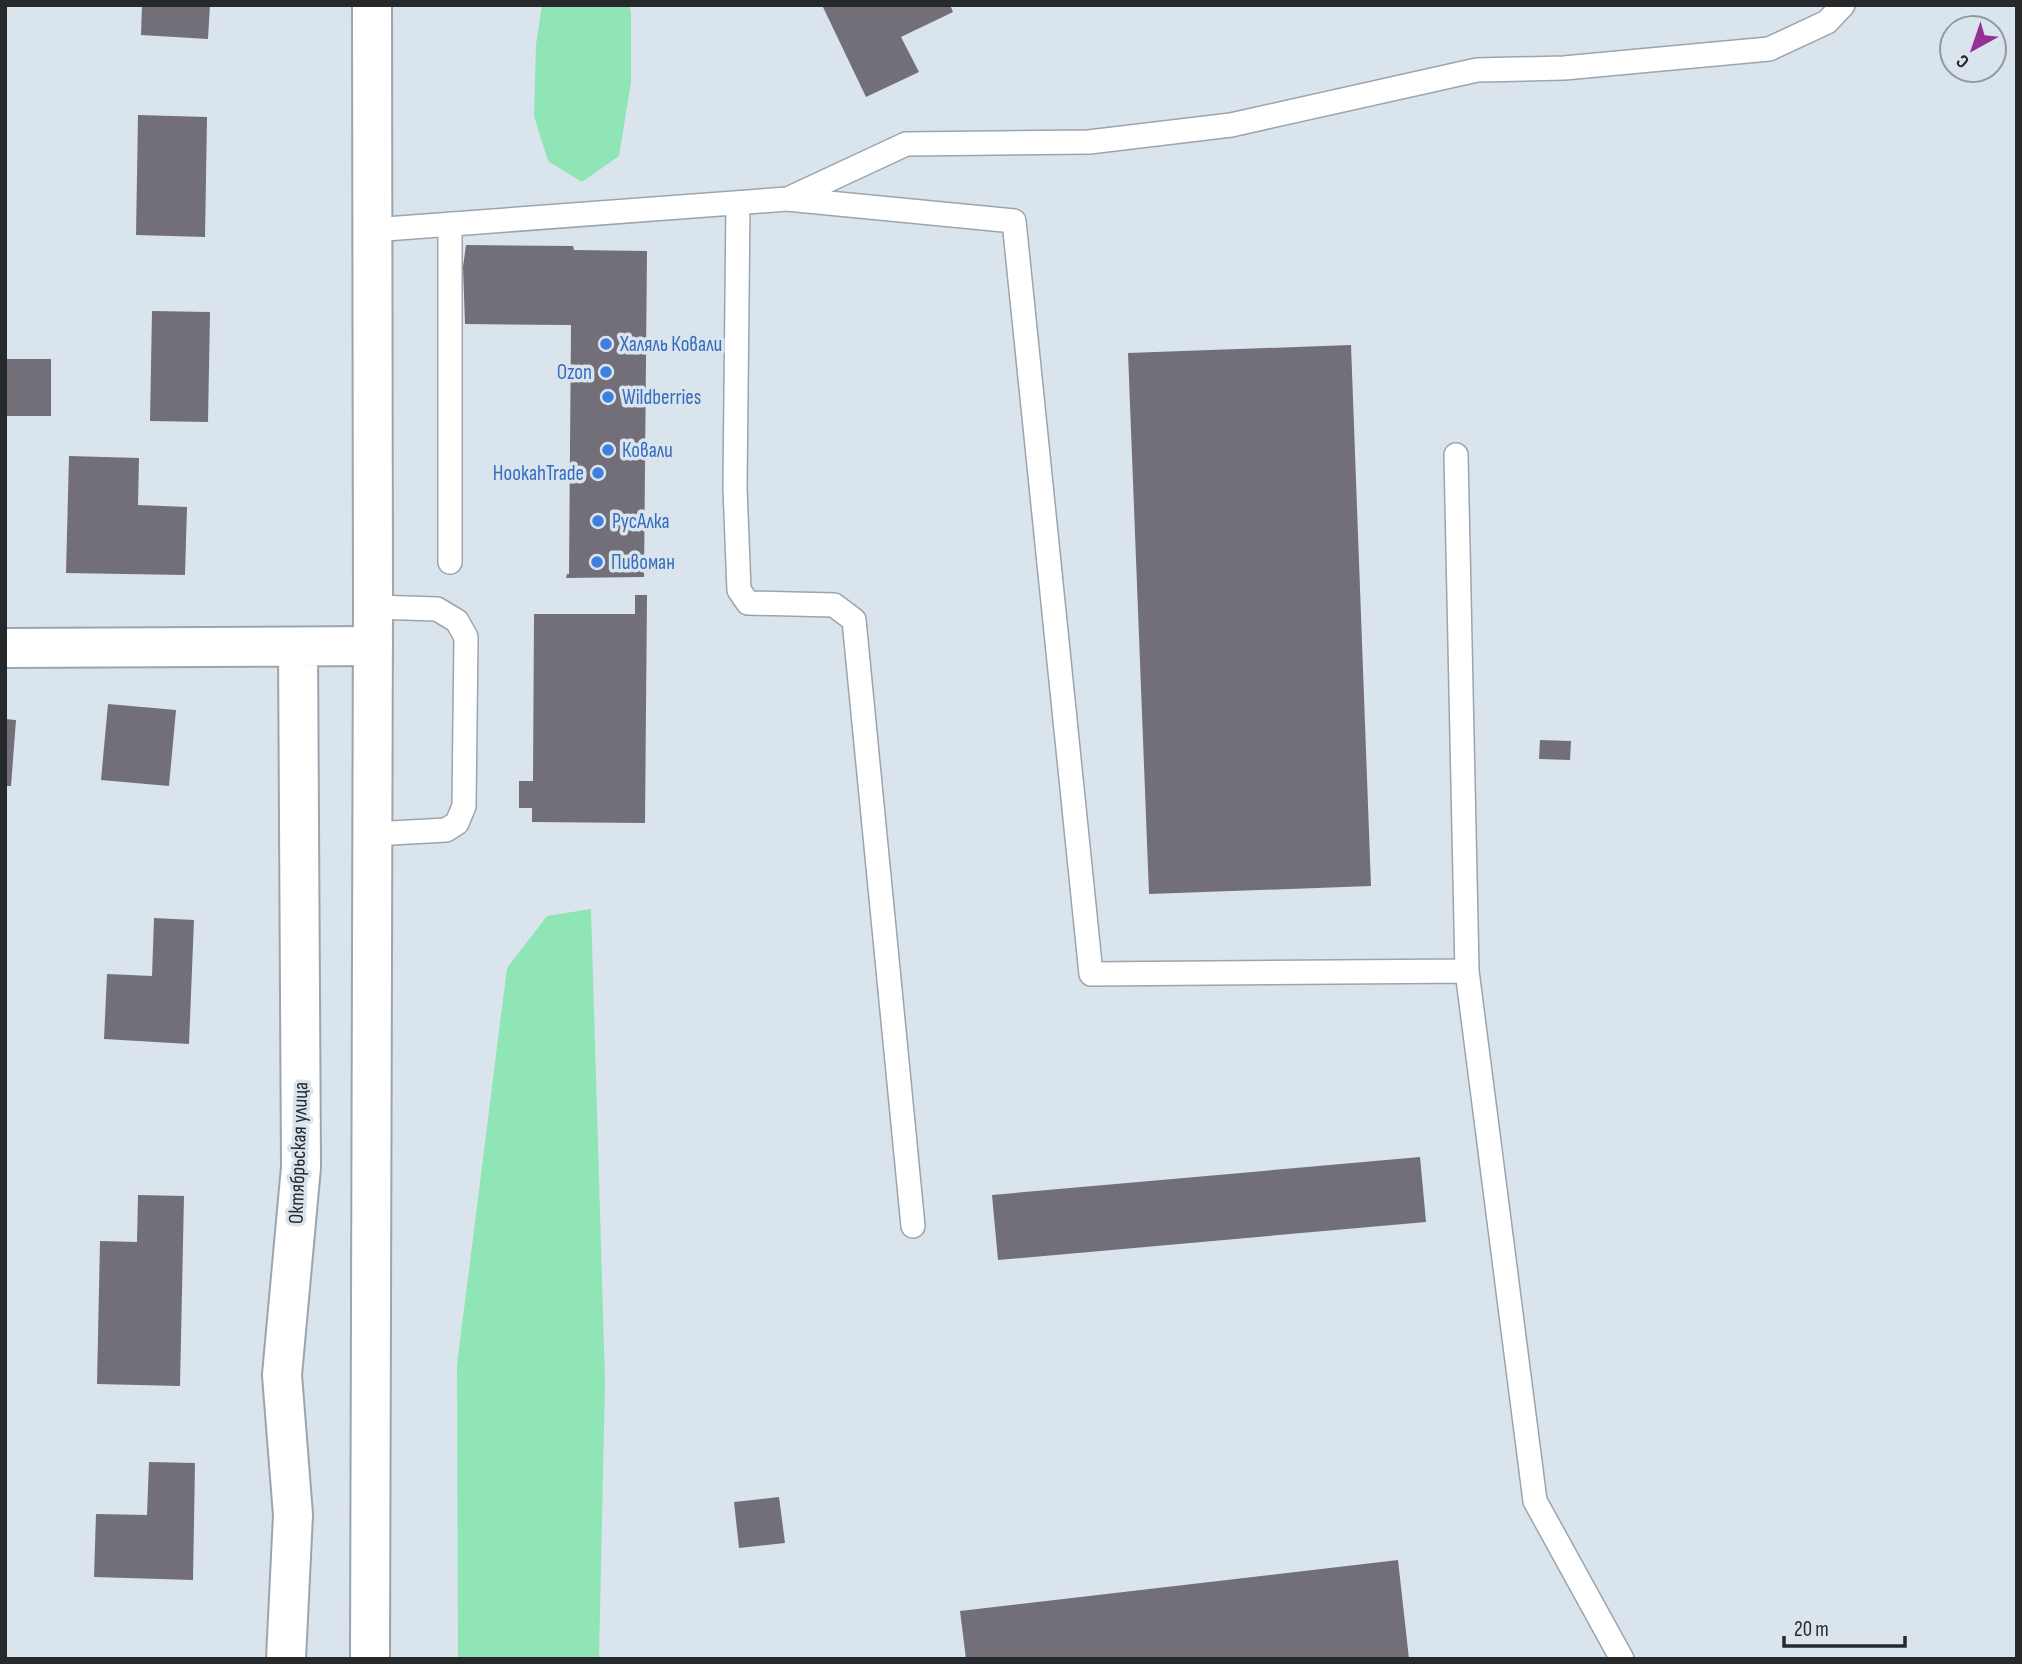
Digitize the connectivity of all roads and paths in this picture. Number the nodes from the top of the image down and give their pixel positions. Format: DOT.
graph roads {
  1 [pos="372,5"];
  2 [pos="1843,5"];
  3 [pos="787,199"];
  4 [pos="738,203"];
  5 [pos="450,224"];
  6 [pos="372,230"];
  7 [pos="1456,455"];
  8 [pos="450,562"];
  9 [pos="373,607"];
  10 [pos="373,646"];
  11 [pos="298,647"];
  12 [pos="5,648"];
  13 [pos="373,834"];
  14 [pos="1466,971"];
  15 [pos="913,1226"];
  16 [pos="286,1659"];
  17 [pos="370,1659"];
  18 [pos="1622,1659"];
  1 -- 6 [label="main road"];
  2 -- 3 [label="lane"];
  3 -- 4 [label="lane"];
  3 -- 14 [label="lane"];
  4 -- 5 [label="lane"];
  4 -- 15 [label="lane"];
  5 -- 6 [label="lane"];
  5 -- 8 [label="lane"];
  6 -- 9 [label="main road"];
  7 -- 14 [label="lane"];
  9 -- 10 [label="main road"];
  9 -- 13 [label="lane"];
  10 -- 11 [label="main road"];
  10 -- 13 [label="main road"];
  11 -- 12 [label="main road"];
  11 -- 16 [label="main road, Октябрьская улица"];
  13 -- 17 [label="main road"];
  14 -- 18 [label="lane"];
}
